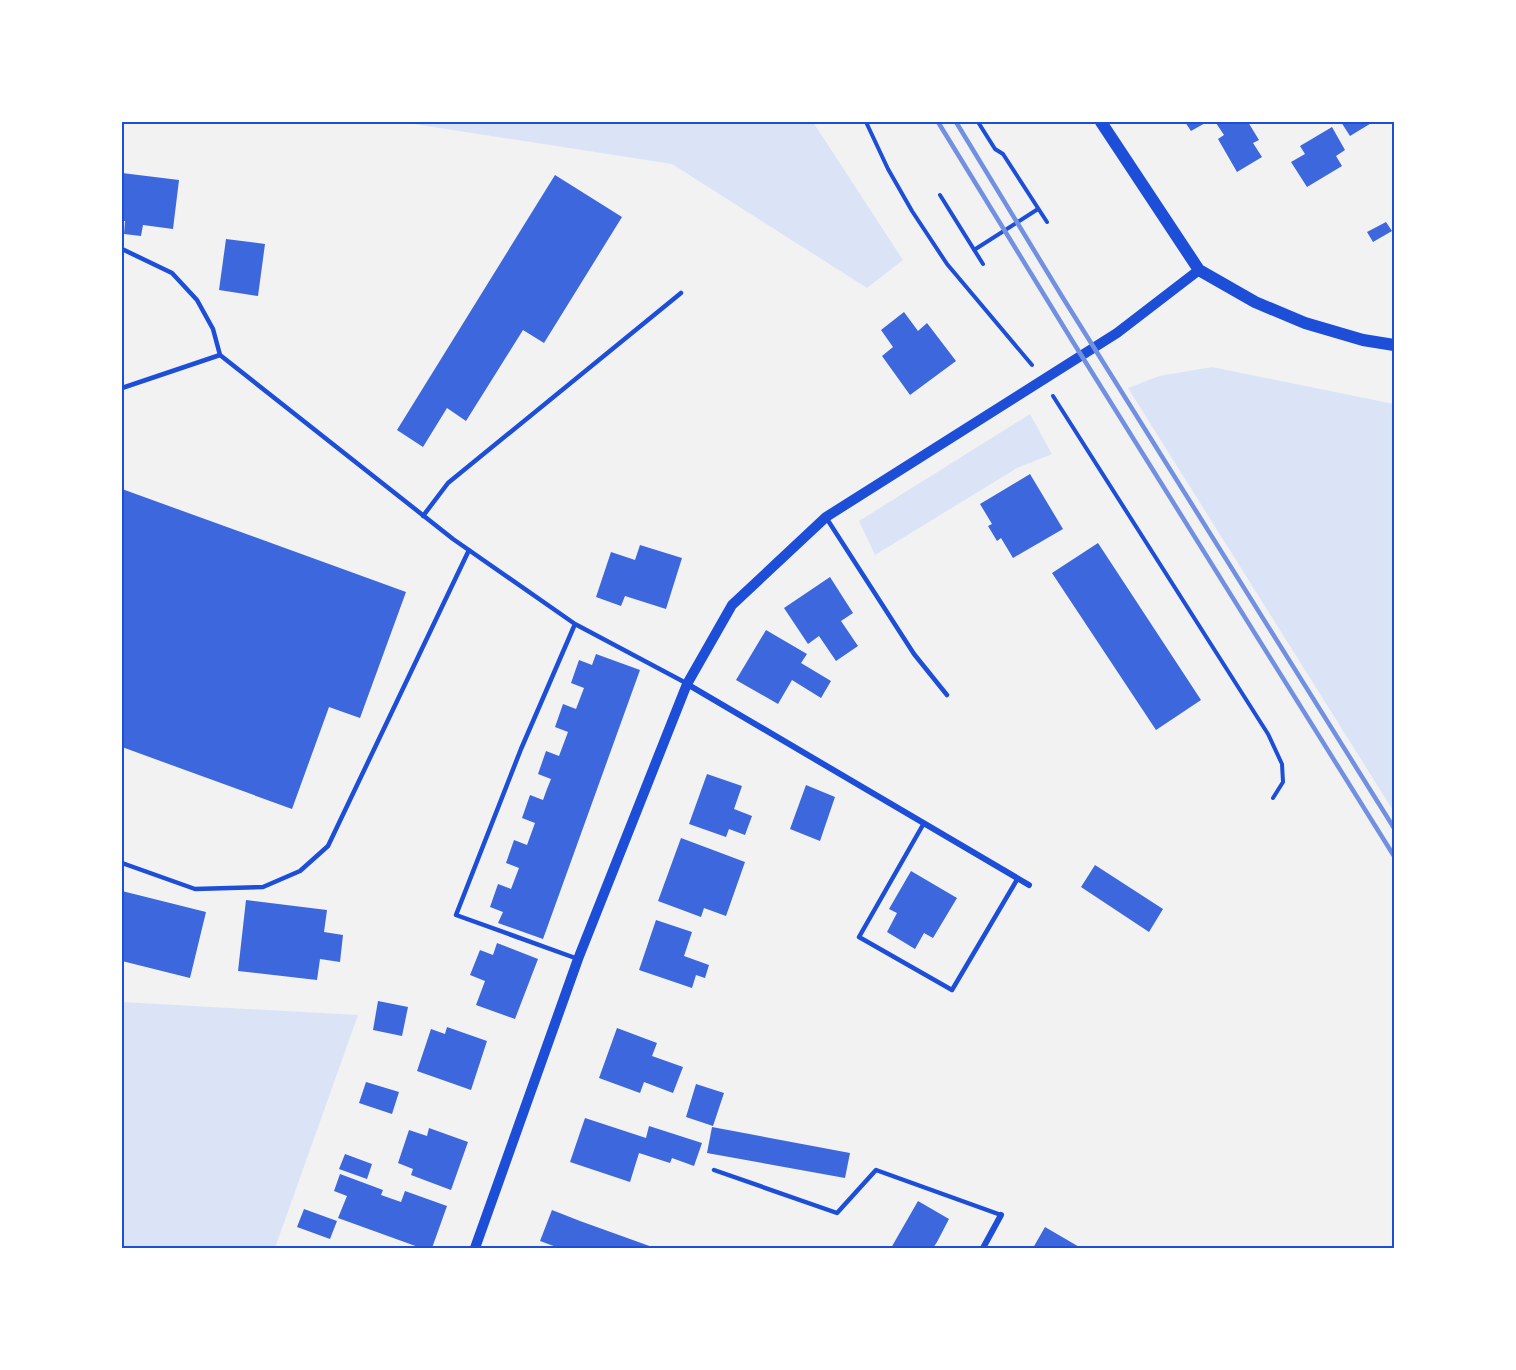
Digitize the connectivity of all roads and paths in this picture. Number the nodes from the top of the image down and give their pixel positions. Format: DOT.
graph roads {
  1 [pos="866,122"];
  2 [pos="978,122"];
  3 [pos="1101,122"];
  4 [pos="940,195"];
  5 [pos="1038,209"];
  6 [pos="1047,222"];
  7 [pos="122,249"];
  8 [pos="974,250"];
  9 [pos="983,264"];
  10 [pos="1199,270"];
  11 [pos="681,293"];
  12 [pos="1395,345"];
  13 [pos="220,355"];
  14 [pos="1034,368"];
  15 [pos="122,388"];
  16 [pos="1052,393"];
  17 [pos="423,516"];
  18 [pos="826,517"];
  19 [pos="469,550"];
  20 [pos="574,624"];
  21 [pos="687,684"];
  22 [pos="947,695"];
  23 [pos="1273,798"];
  24 [pos="924,823"];
  25 [pos="122,863"];
  26 [pos="1018,878"];
  27 [pos="1029,885"];
  28 [pos="578,959"];
  29 [pos="714,1170"];
  30 [pos="1001,1215"];
  31 [pos="475,1248"];
  32 [pos="983,1248"];
  1 -- 14 [label="path"];
  2 -- 5 [label="path"];
  3 -- 10 [label="main road"];
  4 -- 8 [label="path"];
  5 -- 6 [label="path"];
  5 -- 8 [label="path"];
  7 -- 13 [label="lane"];
  8 -- 9 [label="path"];
  10 -- 12 [label="main road"];
  10 -- 18 [label="street"];
  11 -- 17 [label="lane"];
  13 -- 15 [label="lane"];
  13 -- 17 [label="lane"];
  16 -- 23 [label="path"];
  17 -- 19 [label="lane"];
  18 -- 21 [label="street"];
  18 -- 22 [label="lane"];
  19 -- 20 [label="lane"];
  19 -- 25 [label="lane"];
  20 -- 21 [label="lane"];
  20 -- 28 [label="lane"];
  21 -- 24 [label="street"];
  21 -- 28 [label="street"];
  24 -- 26 [label="street"];
  24 -- 26 [label="lane"];
  26 -- 27 [label="street"];
  28 -- 31 [label="street"];
  29 -- 30 [label="lane"];
  30 -- 32 [label="street"];
}
